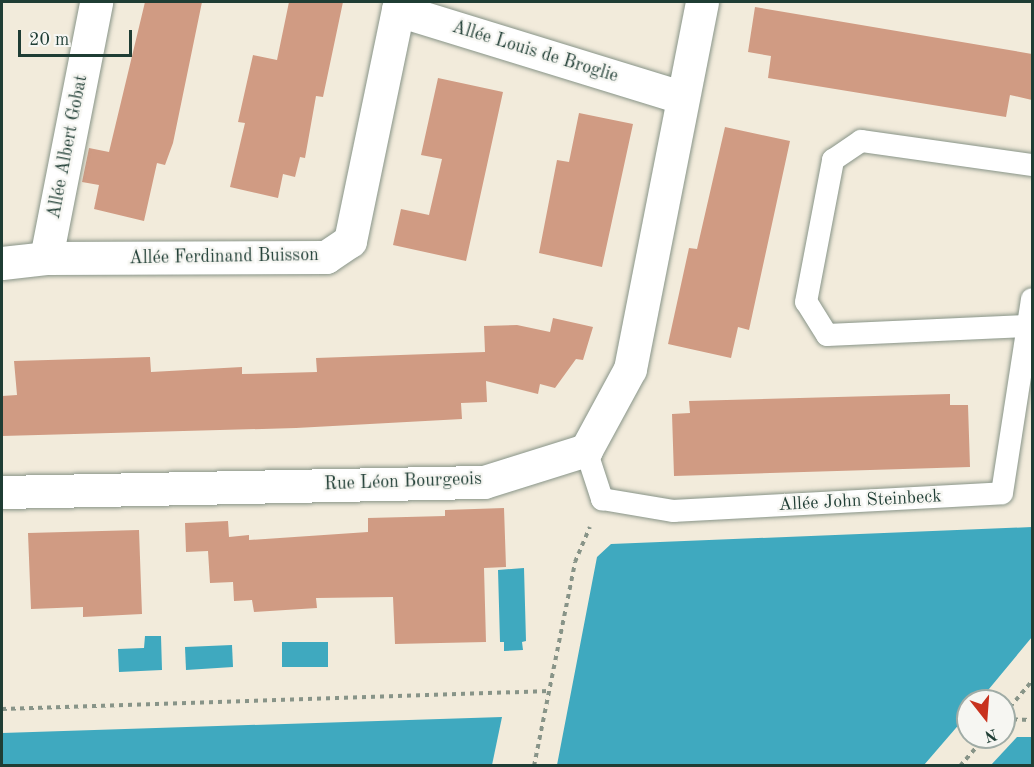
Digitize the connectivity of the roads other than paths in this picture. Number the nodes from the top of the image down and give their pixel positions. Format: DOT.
graph roads {
  1 [pos="96,2"];
  2 [pos="702,2"];
  3 [pos="399,5"];
  4 [pos="680,97"];
  5 [pos="1032,165"];
  6 [pos="46,258"];
  7 [pos="2,263"];
  8 [pos="1031,309"];
  9 [pos="586,450"];
  10 [pos="2,492"];
  1 -- 6 [label="street, Allée Albert Gobat"];
  2 -- 4 [label="street"];
  3 -- 4 [label="street, Allée Louis de Broglie"];
  3 -- 6 [label="street, Allée Ferdinand Buisson"];
  4 -- 9 [label="street"];
  5 -- 8 [label="lane, Allée John Steinbeck"];
  6 -- 7 [label="street, Allée Ferdinand Buisson"];
  8 -- 9 [label="lane, Allée John Steinbeck"];
  9 -- 10 [label="street, Rue Léon Bourgeois"];
}
